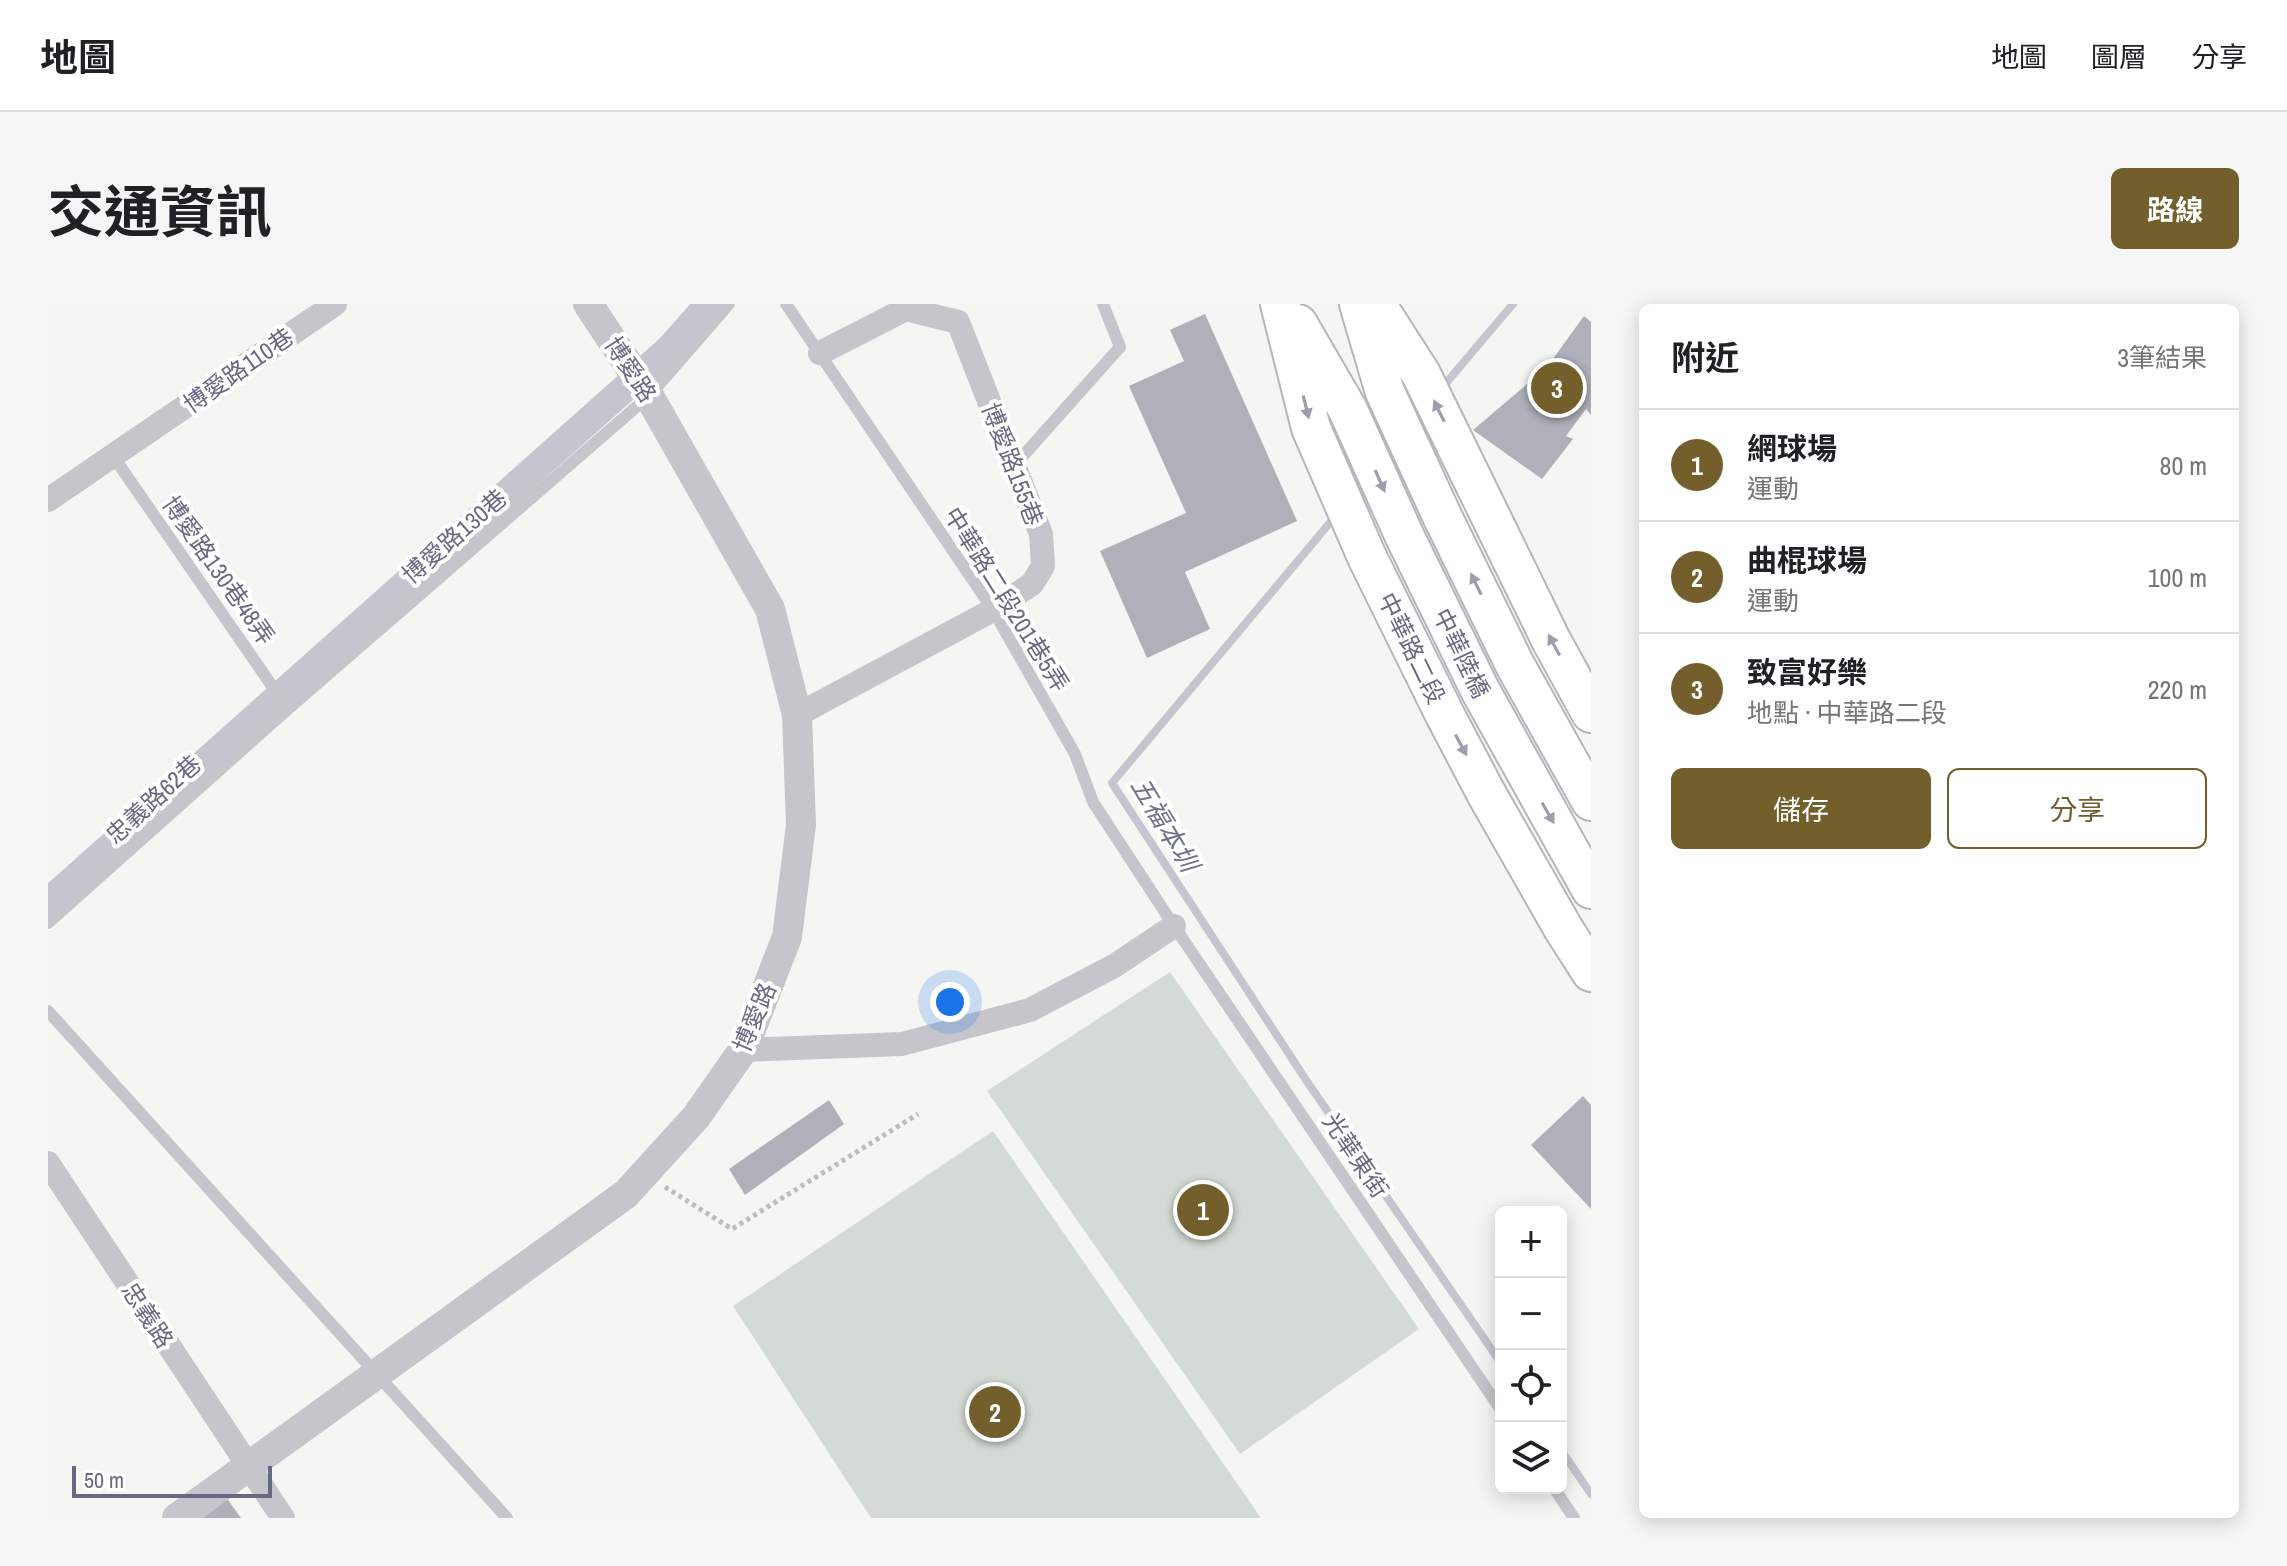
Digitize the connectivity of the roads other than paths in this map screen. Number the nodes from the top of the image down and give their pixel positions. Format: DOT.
graph roads {
  1 [pos="335,304"];
  2 [pos="588,304"];
  3 [pos="729,304"];
  4 [pos="786,304"];
  5 [pos="1103,304"];
  6 [pos="1283,304"];
  7 [pos="1359,304"];
  8 [pos="1376,304"];
  9 [pos="820,353"];
  10 [pos="649,396"];
  11 [pos="1348,410"];
  12 [pos="113,456"];
  13 [pos="1014,466"];
  14 [pos="48,500"];
  15 [pos="993,610"];
  16 [pos="288,709"];
  17 [pos="1591,713"];
  18 [pos="797,715"];
  19 [pos="1591,801"];
  20 [pos="1591,889"];
  21 [pos="48,923"];
  22 [pos="1174,926"];
  23 [pos="1591,972"];
  24 [pos="48,1011"];
  25 [pos="743,1050"];
  26 [pos="48,1163"];
  27 [pos="375,1375"];
  28 [pos="1495,1401"];
  29 [pos="249,1467"];
  30 [pos="1558,1494"];
  31 [pos="177,1518"];
  32 [pos="283,1518"];
  33 [pos="507,1518"];
  34 [pos="1574,1518"];
  1 -- 12 [label="street, 博愛路110巷"];
  2 -- 10 [label="street, 博愛路"];
  3 -- 10 [label="lane, 博愛路130巷"];
  4 -- 9 [label="lane, 中華路二段201巷5弄"];
  5 -- 13 [label="lane"];
  6 -- 11 [label="main road, 中華路二段"];
  6 -- 23 [label="main road, 中華路二段, one-way"];
  19 -- 7 [label="main road, 中華陸橋, one-way"];
  17 -- 8 [label="main road, one-way"];
  9 -- 13 [label="street, 博愛路155巷"];
  9 -- 15 [label="lane, 中華路二段201巷5弄"];
  10 -- 16 [label="lane, 博愛路130巷"];
  10 -- 18 [label="street, 博愛路"];
  11 -- 20 [label="main road, 中華陸橋, one-way"];
  12 -- 14 [label="street, 博愛路110巷"];
  12 -- 16 [label="lane, 博愛路130巷48弄"];
  13 -- 15 [label="street, 博愛路155巷"];
  15 -- 18 [label="street, 博愛路155巷"];
  15 -- 22 [label="lane, 中華路二段201巷5弄"];
  16 -- 21 [label="lane, 忠義路62巷"];
  18 -- 25 [label="street, 博愛路"];
  22 -- 25 [label="street"];
  22 -- 28 [label="lane, 光華東街"];
  24 -- 27 [label="lane"];
  25 -- 27 [label="street, 博愛路"];
  26 -- 29 [label="street, 忠義路"];
  27 -- 29 [label="street, 博愛路"];
  27 -- 33 [label="lane"];
  29 -- 31 [label="street, 博愛路"];
  29 -- 32 [label="street, 忠義路"];
  30 -- 34 [label="lane"];
}
